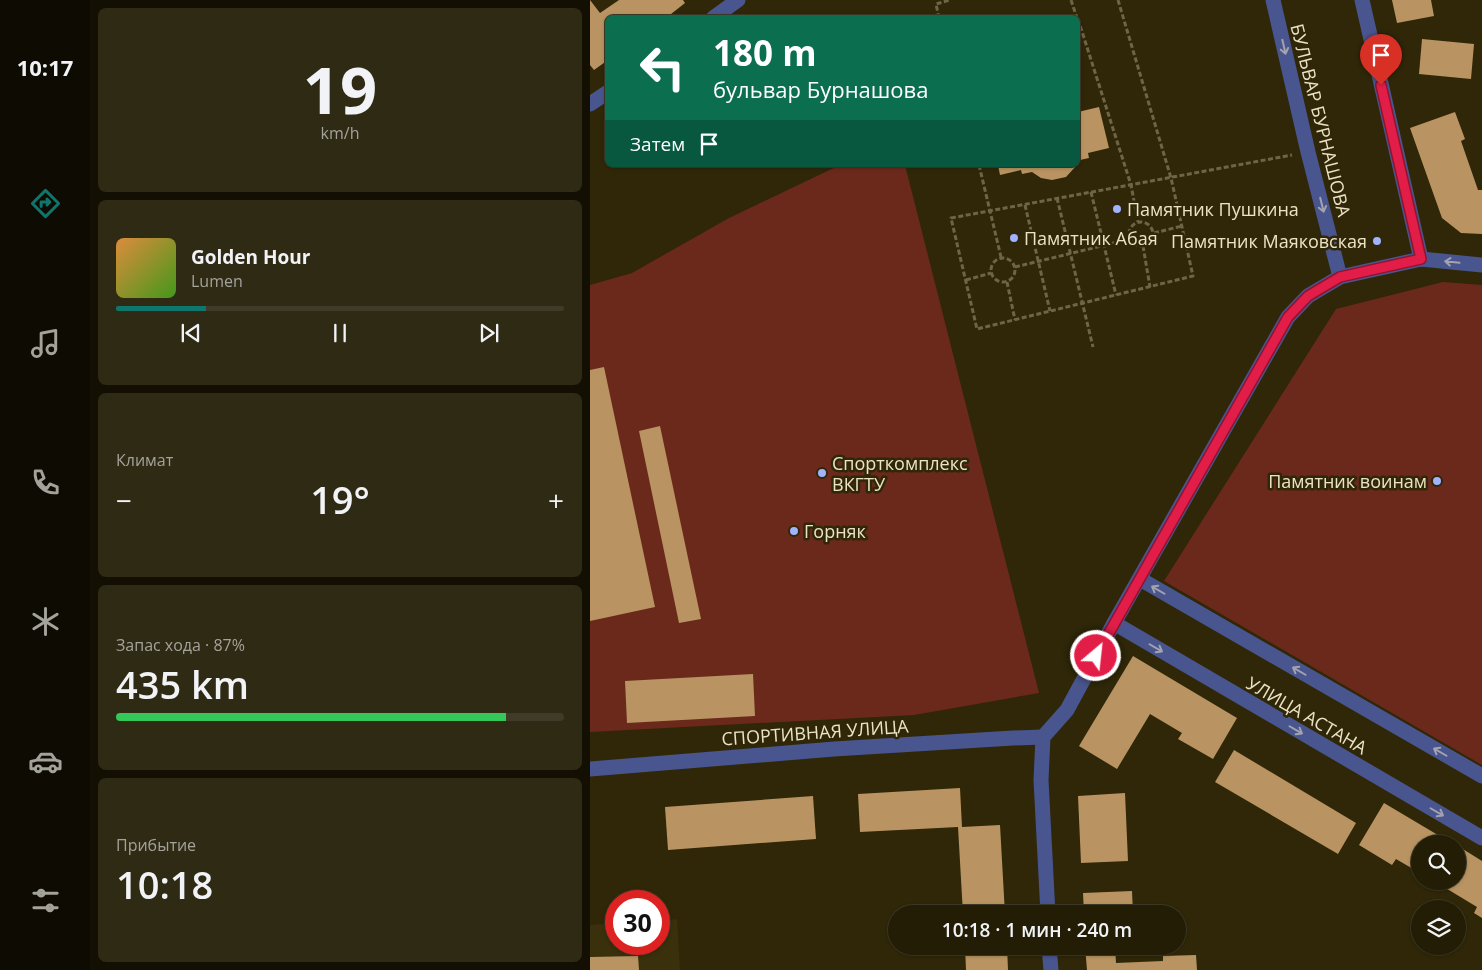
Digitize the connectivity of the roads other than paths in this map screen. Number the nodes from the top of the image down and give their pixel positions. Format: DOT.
graph roads {
  1 [pos="738,0"];
  2 [pos="1273,0"];
  3 [pos="1362,0"];
  4 [pos="717,15"];
  5 [pos="605,94"];
  6 [pos="590,104"];
  7 [pos="1421,259"];
  8 [pos="1482,265"];
  9 [pos="1340,277"];
  10 [pos="1140,579"];
  11 [pos="1114,623"];
  12 [pos="1043,737"];
  13 [pos="590,769"];
  14 [pos="1482,776"];
  15 [pos="1482,838"];
  16 [pos="1048,905"];
  17 [pos="1050,955"];
  18 [pos="1051,970"];
  1 -- 4 [label="street"];
  2 -- 9 [label="street, БУЛЬВАР БУРНАШОВА, one-way"];
  3 -- 7 [label="street"];
  5 -- 6 [label="street"];
  8 -- 7 [label="street, one-way"];
  7 -- 9 [label="street"];
  9 -- 10 [label="street"];
  10 -- 11 [label="street"];
  14 -- 10 [label="street, УЛИЦА АСТАНА, one-way"];
  11 -- 12 [label="street"];
  11 -- 15 [label="street, УЛИЦА АСТАНА, one-way"];
  12 -- 13 [label="street, СПОРТИВНАЯ УЛИЦА"];
  12 -- 16 [label="street"];
  17 -- 18 [label="street"];
}
